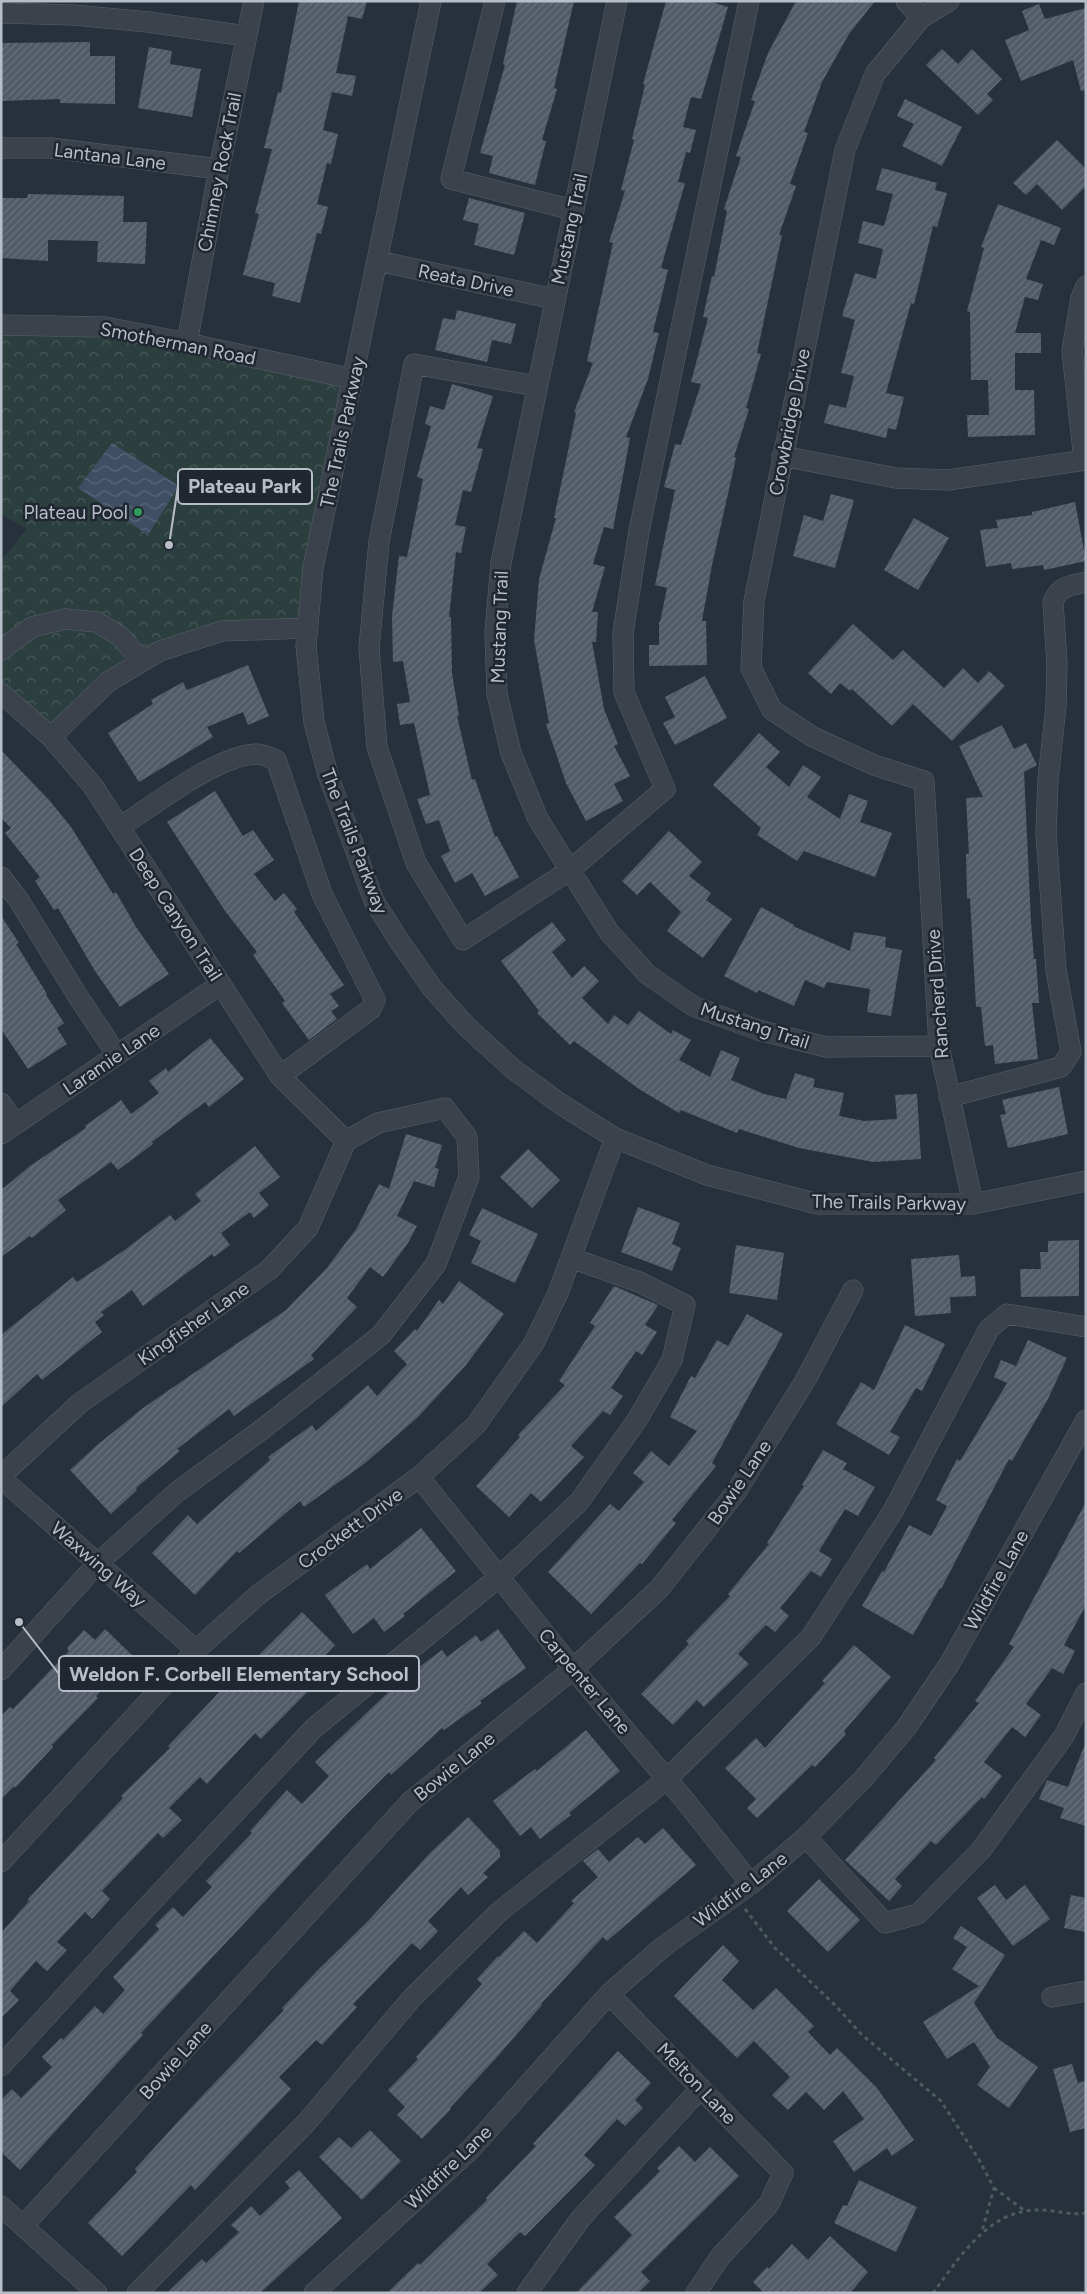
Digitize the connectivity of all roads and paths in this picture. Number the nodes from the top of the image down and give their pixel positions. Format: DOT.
graph roads {
  1 [pos="254,1"];
  2 [pos="431,1"];
  3 [pos="495,1"];
  4 [pos="617,1"];
  5 [pos="749,1"];
  6 [pos="906,1"];
  7 [pos="948,1"];
  8 [pos="1,13"];
  9 [pos="921,18"];
  10 [pos="246,36"];
  11 [pos="1,148"];
  12 [pos="218,169"];
  13 [pos="573,210"];
  14 [pos="378,261"];
  15 [pos="1086,286"];
  16 [pos="554,299"];
  17 [pos="1,325"];
  18 [pos="187,343"];
  19 [pos="353,379"];
  20 [pos="536,386"];
  21 [pos="782,456"];
  22 [pos="1085,460"];
  23 [pos="1086,582"];
  24 [pos="308,628"];
  25 [pos="1,650"];
  26 [pos="142,662"];
  27 [pos="1,693"];
  28 [pos="51,736"];
  29 [pos="924,781"];
  30 [pos="120,827"];
  31 [pos="570,870"];
  32 [pos="1,877"];
  33 [pos="221,984"];
  34 [pos="939,1046"];
  35 [pos="117,1055"];
  36 [pos="280,1076"];
  37 [pos="949,1097"];
  38 [pos="1,1103"];
  39 [pos="8,1129"];
  40 [pos="615,1138"];
  41 [pos="346,1141"];
  42 [pos="1086,1181"];
  43 [pos="973,1204"];
  44 [pos="571,1258"];
  45 [pos="853,1290"];
  46 [pos="1086,1327"];
  47 [pos="1086,1420"];
  48 [pos="1,1477"];
  49 [pos="419,1477"];
  50 [pos="98,1563"];
  51 [pos="499,1577"];
  52 [pos="196,1650"];
  53 [pos="573,1669"];
  54 [pos="1,1670"];
  55 [pos="1086,1693"];
  56 [pos="667,1779"];
  57 [pos="806,1837"];
  58 [pos="1,1862"];
  59 [pos="751,1884"];
  60 [pos="734,1895"];
  61 [pos="1086,1991"];
  62 [pos="609,1994"];
  63 [pos="1052,1997"];
  64 [pos="1,2066"];
  65 [pos="701,2088"];
  66 [pos="994,2188"];
  67 [pos="1,2206"];
  68 [pos="1026,2211"];
  69 [pos="1086,2213"];
  70 [pos="24,2226"];
  71 [pos="982,2231"];
  72 [pos="97,2293"];
  73 [pos="137,2293"];
  74 [pos="314,2293"];
  75 [pos="528,2293"];
  76 [pos="696,2293"];
  77 [pos="933,2293"];
  1 -- 10 [label="street, Chimney Rock Trail"];
  2 -- 14 [label="street, The Trails Parkway"];
  3 -- 13 [label="street"];
  4 -- 13 [label="street, Mustang Trail"];
  5 -- 31 [label="street"];
  6 -- 9 [label="street"];
  7 -- 9 [label="street, Crowbridge Drive"];
  8 -- 10 [label="street"];
  9 -- 21 [label="street, Crowbridge Drive"];
  10 -- 12 [label="street, Chimney Rock Trail"];
  11 -- 12 [label="street, Lantana Lane"];
  12 -- 18 [label="street, Chimney Rock Trail"];
  13 -- 16 [label="street, Mustang Trail"];
  14 -- 16 [label="street, Reata Drive"];
  14 -- 19 [label="street, The Trails Parkway"];
  15 -- 22 [label="street"];
  16 -- 20 [label="street, Mustang Trail"];
  17 -- 18 [label="street, Smotherman Road"];
  18 -- 19 [label="street, Smotherman Road"];
  19 -- 24 [label="street, The Trails Parkway"];
  20 -- 31 [label="street, Mustang Trail"];
  20 -- 31 [label="street"];
  21 -- 22 [label="street"];
  21 -- 29 [label="street, Crowbridge Drive"];
  23 -- 37 [label="street"];
  24 -- 26 [label="street"];
  24 -- 40 [label="street, The Trails Parkway"];
  25 -- 26 [label="street"];
  26 -- 28 [label="street"];
  27 -- 28 [label="street, Deep Canyon Trail"];
  28 -- 30 [label="street, Deep Canyon Trail"];
  29 -- 34 [label="street, Rancherd Drive"];
  30 -- 33 [label="street, Deep Canyon Trail"];
  30 -- 36 [label="street"];
  31 -- 34 [label="street, Mustang Trail"];
  32 -- 35 [label="street"];
  33 -- 35 [label="street, Laramie Lane"];
  33 -- 36 [label="street, Deep Canyon Trail"];
  34 -- 37 [label="street, Rancherd Drive"];
  35 -- 39 [label="street, Laramie Lane"];
  36 -- 41 [label="street, Deep Canyon Trail"];
  37 -- 43 [label="street, Rancherd Drive"];
  38 -- 39 [label="street"];
  40 -- 43 [label="street, The Trails Parkway"];
  40 -- 44 [label="street, Crockett Drive"];
  41 -- 48 [label="street, Kingfisher Lane"];
  41 -- 50 [label="street"];
  42 -- 43 [label="street, The Trails Parkway"];
  44 -- 49 [label="street, Crockett Drive"];
  44 -- 51 [label="street"];
  45 -- 53 [label="street, Bowie Lane"];
  46 -- 56 [label="street"];
  47 -- 57 [label="street, Wildfire Lane"];
  48 -- 50 [label="street, Waxwing Way"];
  49 -- 51 [label="street, Carpenter Lane"];
  49 -- 52 [label="street, Crockett Drive"];
  50 -- 52 [label="street, Waxwing Way"];
  50 -- 54 [label="street"];
  51 -- 53 [label="street, Carpenter Lane"];
  51 -- 64 [label="street"];
  52 -- 58 [label="street, Crockett Drive"];
  53 -- 56 [label="street, Carpenter Lane"];
  53 -- 70 [label="street, Bowie Lane"];
  55 -- 57 [label="street"];
  56 -- 59 [label="street, Carpenter Lane"];
  56 -- 73 [label="street"];
  57 -- 59 [label="street, Wildfire Lane"];
  59 -- 60 [label="street, Wildfire Lane"];
  60 -- 62 [label="street, Wildfire Lane"];
  60 -- 66 [label="path"];
  61 -- 63 [label="street"];
  62 -- 65 [label="street, Melton Lane"];
  62 -- 74 [label="street, Wildfire Lane"];
  65 -- 75 [label="street"];
  65 -- 76 [label="street, Melton Lane"];
  66 -- 68 [label="path"];
  66 -- 71 [label="path"];
  67 -- 70 [label="street"];
  68 -- 69 [label="path"];
  68 -- 71 [label="path"];
  70 -- 72 [label="street"];
  71 -- 77 [label="path"];
}
